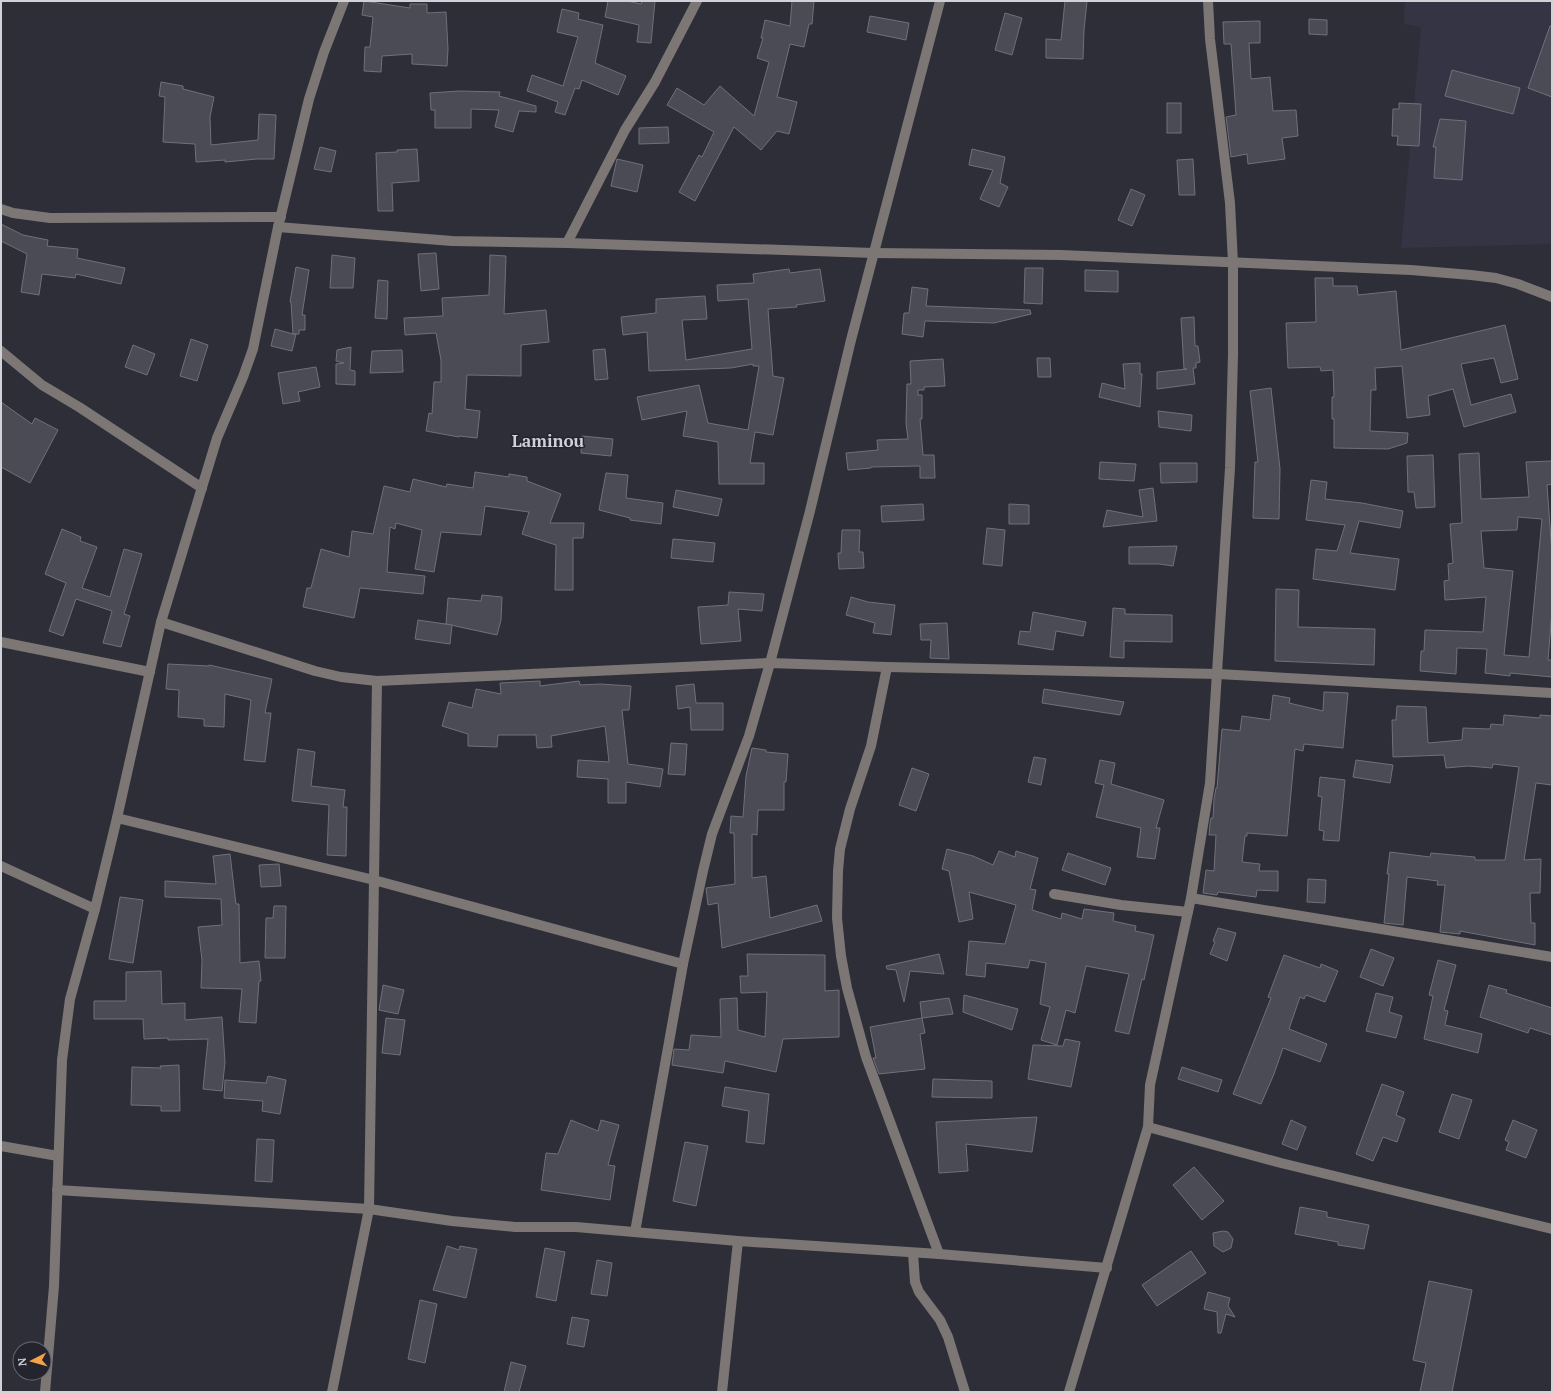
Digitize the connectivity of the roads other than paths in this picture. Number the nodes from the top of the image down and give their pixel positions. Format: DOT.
graph roads {
  1 [pos="344,1"];
  2 [pos="697,1"];
  3 [pos="940,1"];
  4 [pos="1208,1"];
  5 [pos="1,209"];
  6 [pos="279,222"];
  7 [pos="567,243"];
  8 [pos="874,253"];
  9 [pos="1233,263"];
  10 [pos="1552,297"];
  11 [pos="1,351"];
  12 [pos="202,488"];
  13 [pos="161,622"];
  14 [pos="1,642"];
  15 [pos="770,663"];
  16 [pos="887,667"];
  17 [pos="150,672"];
  18 [pos="1218,674"];
  19 [pos="377,681"];
  20 [pos="1552,693"];
  21 [pos="117,818"];
  22 [pos="1,866"];
  23 [pos="374,880"];
  24 [pos="1054,894"];
  25 [pos="1191,898"];
  26 [pos="95,909"];
  27 [pos="1188,912"];
  28 [pos="1552,957"];
  29 [pos="683,964"];
  30 [pos="1148,1127"];
  31 [pos="1,1146"];
  32 [pos="58,1156"];
  33 [pos="57,1190"];
  34 [pos="369,1209"];
  35 [pos="1552,1228"];
  36 [pos="635,1232"];
  37 [pos="738,1241"];
  38 [pos="913,1253"];
  39 [pos="939,1254"];
  40 [pos="1107,1268"];
  41 [pos="45,1392"];
  42 [pos="332,1392"];
  43 [pos="722,1392"];
  44 [pos="965,1392"];
  45 [pos="1069,1392"];
  1 -- 6 [label="street"];
  2 -- 7 [label="street"];
  3 -- 8 [label="street"];
  4 -- 9 [label="street"];
  5 -- 6 [label="street"];
  6 -- 7 [label="street"];
  6 -- 12 [label="street"];
  7 -- 8 [label="street"];
  8 -- 9 [label="street"];
  8 -- 15 [label="street"];
  9 -- 10 [label="street"];
  9 -- 18 [label="street"];
  11 -- 12 [label="street"];
  12 -- 13 [label="street"];
  13 -- 17 [label="street"];
  13 -- 19 [label="street"];
  14 -- 17 [label="street"];
  15 -- 16 [label="street"];
  15 -- 19 [label="street"];
  15 -- 29 [label="street"];
  16 -- 18 [label="street"];
  16 -- 39 [label="street"];
  17 -- 21 [label="street"];
  18 -- 20 [label="street"];
  18 -- 25 [label="street"];
  19 -- 23 [label="street"];
  21 -- 23 [label="street"];
  21 -- 26 [label="street"];
  22 -- 26 [label="street"];
  23 -- 29 [label="street"];
  23 -- 34 [label="street"];
  24 -- 27 [label="street"];
  25 -- 27 [label="street"];
  25 -- 28 [label="street"];
  26 -- 32 [label="street"];
  27 -- 30 [label="street"];
  29 -- 36 [label="street"];
  30 -- 35 [label="street"];
  30 -- 40 [label="street"];
  31 -- 32 [label="street"];
  32 -- 33 [label="street"];
  33 -- 34 [label="street"];
  33 -- 41 [label="street"];
  34 -- 36 [label="street"];
  34 -- 42 [label="street"];
  36 -- 37 [label="street"];
  37 -- 38 [label="street"];
  37 -- 43 [label="street"];
  38 -- 39 [label="street"];
  38 -- 44 [label="street"];
  39 -- 40 [label="street"];
  40 -- 45 [label="street"];
}
